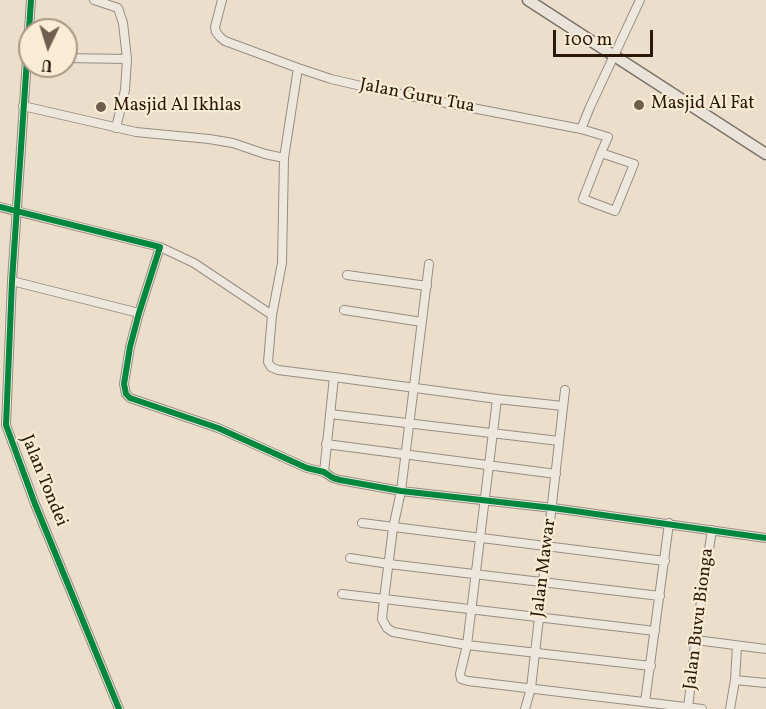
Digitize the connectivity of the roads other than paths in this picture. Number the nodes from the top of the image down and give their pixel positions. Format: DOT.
graph roads {
  1 [pos="31,0"];
  2 [pos="94,0"];
  3 [pos="222,0"];
  4 [pos="528,0"];
  5 [pos="640,0"];
  6 [pos="30,18"];
  7 [pos="613,56"];
  8 [pos="78,58"];
  9 [pos="127,59"];
  10 [pos="298,68"];
  11 [pos="26,78"];
  12 [pos="23,106"];
  13 [pos="116,128"];
  14 [pos="581,129"];
  15 [pos="601,153"];
  16 [pos="766,153"];
  17 [pos="284,158"];
  18 [pos="0,207"];
  19 [pos="17,211"];
  20 [pos="160,247"];
  21 [pos="429,264"];
  22 [pos="347,275"];
  23 [pos="12,282"];
  24 [pos="427,286"];
  25 [pos="344,310"];
  26 [pos="139,313"];
  27 [pos="273,315"];
  28 [pos="422,322"];
  29 [pos="334,377"];
  30 [pos="414,388"];
  31 [pos="565,390"];
  32 [pos="497,399"];
  33 [pos="563,406"];
  34 [pos="330,414"];
  35 [pos="409,423"];
  36 [pos="494,434"];
  37 [pos="559,441"];
  38 [pos="326,444"];
  39 [pos="405,454"];
  40 [pos="489,466"];
  41 [pos="324,472"];
  42 [pos="556,474"];
  43 [pos="401,491"];
  44 [pos="484,500"];
  45 [pos="553,508"];
  46 [pos="362,523"];
  47 [pos="669,523"];
  48 [pos="393,528"];
  49 [pos="712,530"];
  50 [pos="766,538"];
  51 [pos="480,539"];
  52 [pos="548,547"];
  53 [pos="350,558"];
  54 [pos="664,561"];
  55 [pos="389,564"];
  56 [pos="475,575"];
  57 [pos="544,583"];
  58 [pos="342,594"];
  59 [pos="660,596"];
  60 [pos="384,599"];
  61 [pos="471,610"];
  62 [pos="539,619"];
  63 [pos="655,631"];
  64 [pos="696,640"];
  65 [pos="467,645"];
  66 [pos="737,646"];
  67 [pos="766,650"];
  68 [pos="535,653"];
  69 [pos="651,666"];
  70 [pos="735,680"];
  71 [pos="766,683"];
  72 [pos="531,688"];
  73 [pos="645,702"];
  74 [pos="688,708"];
  75 [pos="119,709"];
  76 [pos="525,709"];
  77 [pos="702,709"];
  78 [pos="730,709"];
  1 -- 6 [label="street, Jalan Tondei"];
  2 -- 9 [label="street"];
  3 -- 10 [label="street, Jalan Guru Tua"];
  4 -- 7 [label="main road"];
  5 -- 7 [label="street"];
  7 -- 14 [label="street"];
  7 -- 16 [label="main road"];
  8 -- 9 [label="street"];
  9 -- 13 [label="street"];
  10 -- 14 [label="street, Jalan Guru Tua"];
  10 -- 17 [label="street"];
  11 -- 12 [label="street, Jalan Tondei"];
  12 -- 13 [label="street"];
  12 -- 19 [label="street, Jalan Tondei"];
  13 -- 17 [label="street"];
  14 -- 15 [label="street, Jalan Guru Tua"];
  15 -- 15 [label="street"];
  17 -- 27 [label="street"];
  18 -- 19 [label="street"];
  19 -- 20 [label="street"];
  19 -- 23 [label="street, Jalan Tondei"];
  20 -- 26 [label="street"];
  20 -- 27 [label="street"];
  21 -- 24 [label="street"];
  22 -- 24 [label="street"];
  23 -- 26 [label="street"];
  23 -- 75 [label="street, Jalan Tondei"];
  24 -- 28 [label="street"];
  25 -- 28 [label="street"];
  26 -- 41 [label="street"];
  27 -- 29 [label="street"];
  28 -- 30 [label="street"];
  29 -- 30 [label="street"];
  29 -- 34 [label="street"];
  30 -- 32 [label="street"];
  30 -- 35 [label="street"];
  31 -- 33 [label="street, Jalan Mawar"];
  32 -- 33 [label="street"];
  32 -- 36 [label="street"];
  33 -- 37 [label="street, Jalan Mawar"];
  34 -- 35 [label="street"];
  34 -- 38 [label="street"];
  35 -- 36 [label="street"];
  35 -- 39 [label="street"];
  36 -- 37 [label="street"];
  36 -- 40 [label="street"];
  37 -- 42 [label="street, Jalan Mawar"];
  38 -- 39 [label="street"];
  38 -- 41 [label="street"];
  39 -- 40 [label="street"];
  39 -- 43 [label="street"];
  40 -- 42 [label="street"];
  40 -- 44 [label="street"];
  41 -- 43 [label="street"];
  42 -- 45 [label="street, Jalan Mawar"];
  43 -- 44 [label="street"];
  43 -- 48 [label="street"];
  44 -- 45 [label="street"];
  44 -- 51 [label="street"];
  45 -- 47 [label="street"];
  45 -- 52 [label="street, Jalan Mawar"];
  46 -- 48 [label="street"];
  47 -- 49 [label="street"];
  47 -- 54 [label="street"];
  48 -- 51 [label="street"];
  48 -- 55 [label="street"];
  49 -- 50 [label="street"];
  49 -- 64 [label="street, Jalan Buvu Bionga"];
  51 -- 52 [label="street"];
  51 -- 56 [label="street"];
  52 -- 54 [label="street"];
  52 -- 57 [label="street, Jalan Mawar"];
  53 -- 55 [label="street"];
  54 -- 59 [label="street"];
  55 -- 56 [label="street"];
  55 -- 60 [label="street"];
  56 -- 57 [label="street"];
  56 -- 61 [label="street"];
  57 -- 59 [label="street"];
  57 -- 62 [label="street, Jalan Mawar"];
  58 -- 60 [label="street"];
  59 -- 63 [label="street"];
  60 -- 61 [label="street"];
  60 -- 65 [label="street"];
  61 -- 62 [label="street"];
  61 -- 65 [label="street"];
  62 -- 63 [label="street"];
  62 -- 68 [label="street, Jalan Mawar"];
  63 -- 69 [label="street"];
  64 -- 66 [label="street"];
  64 -- 74 [label="street, Jalan Buvu Bionga"];
  65 -- 68 [label="street"];
  65 -- 72 [label="street"];
  66 -- 67 [label="street"];
  66 -- 70 [label="street"];
  68 -- 69 [label="street"];
  68 -- 72 [label="street, Jalan Mawar"];
  69 -- 73 [label="street"];
  70 -- 71 [label="street"];
  70 -- 78 [label="street"];
  72 -- 73 [label="street"];
  72 -- 76 [label="street, Jalan Mawar"];
  73 -- 74 [label="street"];
  74 -- 77 [label="street"];
}
